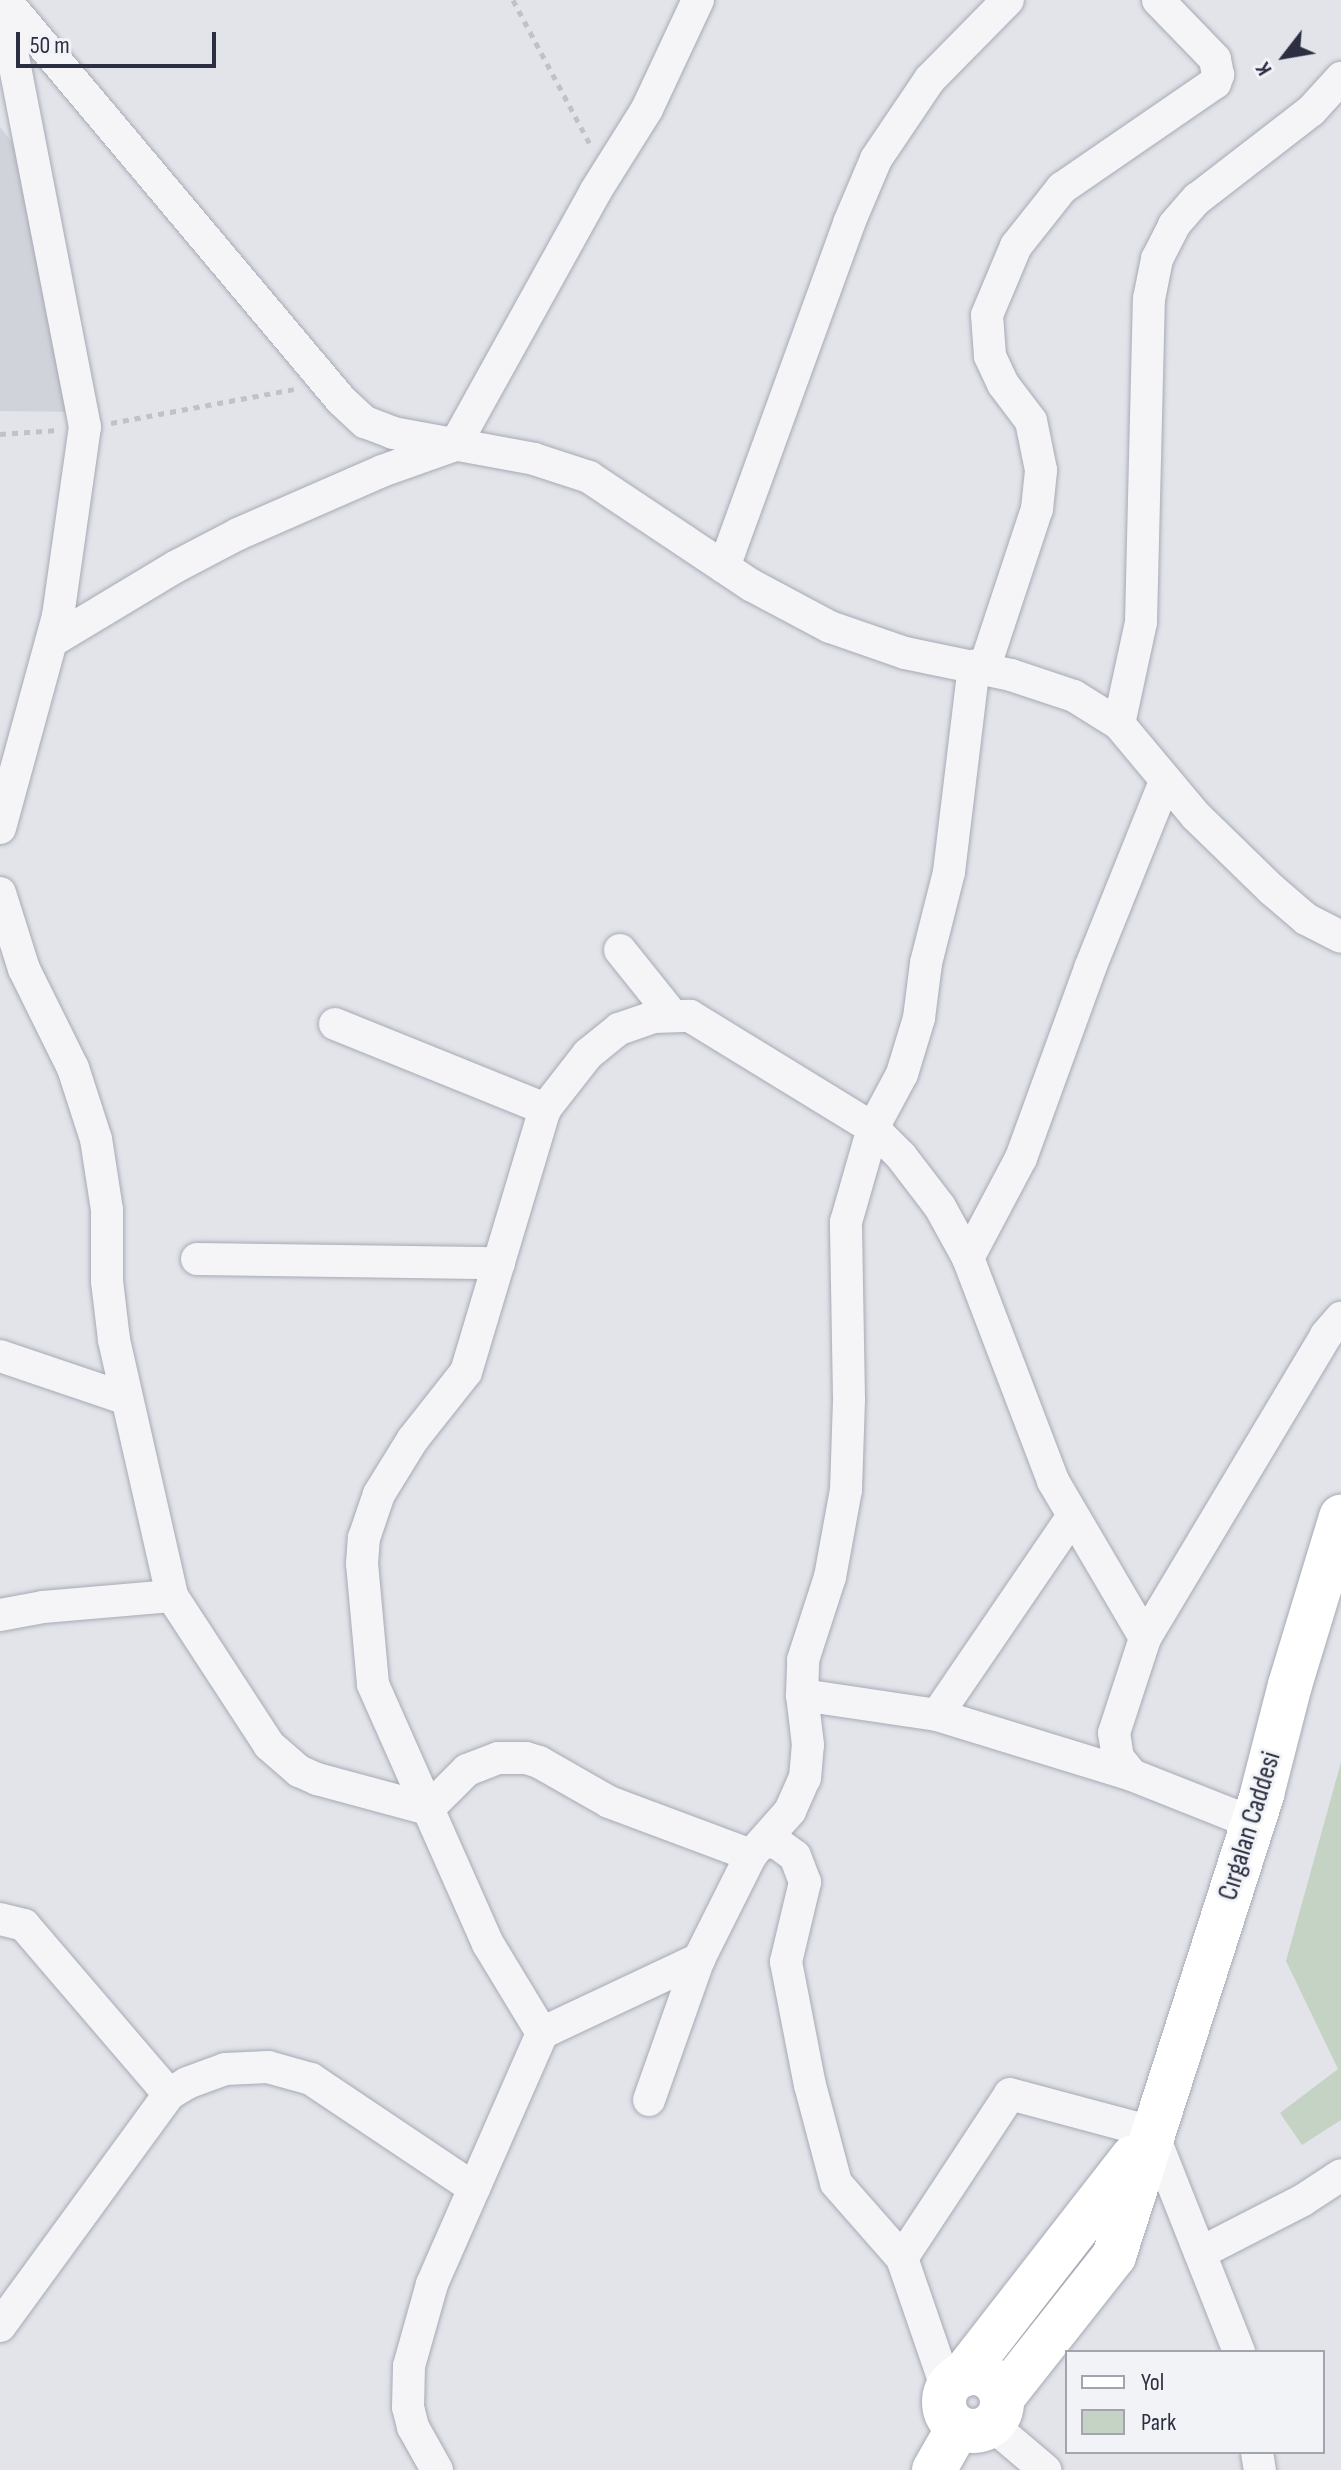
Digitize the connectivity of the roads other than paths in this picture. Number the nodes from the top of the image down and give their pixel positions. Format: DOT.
graph roads {
  1 [pos="4,0"];
  2 [pos="1008,0"];
  3 [pos="1158,0"];
  4 [pos="686,8"];
  5 [pos="1339,83"];
  6 [pos="455,445"];
  7 [pos="724,567"];
  8 [pos="52,641"];
  9 [pos="979,668"];
  10 [pos="1119,724"];
  11 [pos="1165,781"];
  12 [pos="0,828"];
  13 [pos="0,893"];
  14 [pos="1341,937"];
  15 [pos="620,950"];
  16 [pos="672,1015"];
  17 [pos="335,1024"];
  18 [pos="545,1109"];
  19 [pos="873,1128"];
  20 [pos="968,1258"];
  21 [pos="197,1259"];
  22 [pos="499,1263"];
  23 [pos="1341,1318"];
  24 [pos="0,1356"];
  25 [pos="124,1398"];
  26 [pos="1073,1516"];
  27 [pos="1341,1517"];
  28 [pos="172,1596"];
  29 [pos="0,1615"];
  30 [pos="1145,1638"];
  31 [pos="802,1695"];
  32 [pos="937,1715"];
  33 [pos="1132,1775"];
  34 [pos="428,1809"];
  35 [pos="1253,1823"];
  36 [pos="758,1848"];
  37 [pos="0,1919"];
  38 [pos="699,1959"];
  39 [pos="542,2033"];
  40 [pos="169,2094"];
  41 [pos="649,2100"];
  42 [pos="1152,2132"];
  43 [pos="1341,2175"];
  44 [pos="474,2188"];
  45 [pos="1200,2253"];
  46 [pos="902,2258"];
  47 [pos="0,2326"];
  48 [pos="1238,2350"];
  49 [pos="973,2403"];
  50 [pos="437,2470"];
  51 [pos="934,2470"];
  52 [pos="1045,2470"];
  1 -- 6 [label="street"];
  1 -- 8 [label="street"];
  2 -- 7 [label="street"];
  3 -- 9 [label="street"];
  4 -- 6 [label="street"];
  5 -- 10 [label="street"];
  6 -- 7 [label="street"];
  6 -- 8 [label="street"];
  7 -- 9 [label="street"];
  8 -- 12 [label="street"];
  9 -- 10 [label="street"];
  9 -- 19 [label="street"];
  10 -- 11 [label="street"];
  11 -- 14 [label="street"];
  11 -- 20 [label="street"];
  13 -- 25 [label="street"];
  15 -- 16 [label="street"];
  16 -- 18 [label="street"];
  16 -- 19 [label="street"];
  17 -- 18 [label="street"];
  18 -- 22 [label="street"];
  19 -- 20 [label="street"];
  19 -- 31 [label="street"];
  20 -- 26 [label="street"];
  21 -- 22 [label="street"];
  22 -- 34 [label="street"];
  23 -- 30 [label="street"];
  24 -- 25 [label="street"];
  25 -- 28 [label="street"];
  26 -- 30 [label="street"];
  26 -- 32 [label="street"];
  27 -- 35 [label="street, Cırgalan Caddesi"];
  28 -- 29 [label="street"];
  28 -- 34 [label="street"];
  30 -- 33 [label="street"];
  31 -- 32 [label="street"];
  31 -- 36 [label="street"];
  32 -- 33 [label="street"];
  33 -- 35 [label="street"];
  34 -- 36 [label="street"];
  34 -- 39 [label="street"];
  35 -- 42 [label="street, Cırgalan Caddesi"];
  36 -- 38 [label="street"];
  36 -- 46 [label="street"];
  37 -- 40 [label="street"];
  38 -- 39 [label="street"];
  38 -- 41 [label="street"];
  39 -- 44 [label="street"];
  40 -- 44 [label="street"];
  40 -- 47 [label="street"];
  42 -- 45 [label="street"];
  42 -- 46 [label="street"];
  42 -- 49 [label="street, Cırgalan Caddesi"];
  43 -- 45 [label="street"];
  44 -- 50 [label="street"];
  45 -- 48 [label="street"];
  46 -- 49 [label="street"];
  49 -- 51 [label="street, Cırgalan Caddesi"];
  49 -- 52 [label="street"];
}
